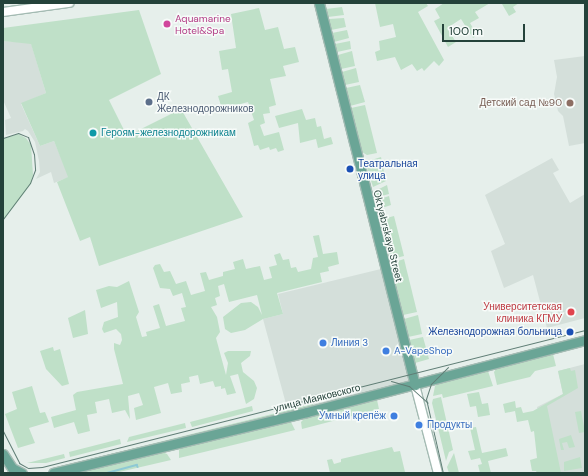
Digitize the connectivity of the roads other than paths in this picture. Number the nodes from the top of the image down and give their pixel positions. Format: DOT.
graph roads {
  1 [pos="69,3"];
  2 [pos="319,3"];
  3 [pos="3,12"];
  4 [pos="585,340"];
  5 [pos="415,385"];
  6 [pos="3,454"];
  7 [pos="22,473"];
  8 [pos="53,473"];
  9 [pos="438,473"];
  1 -- 3 [label="main road"];
  2 -- 5 [label="main road, Oktyabrskaya Street"];
  4 -- 5 [label="main road, улица Маяковского"];
  5 -- 8 [label="main road, улица Маяковского"];
  5 -- 9 [label="main road, Oktyabrskaya Street"];
  6 -- 7 [label="main road"];
}
